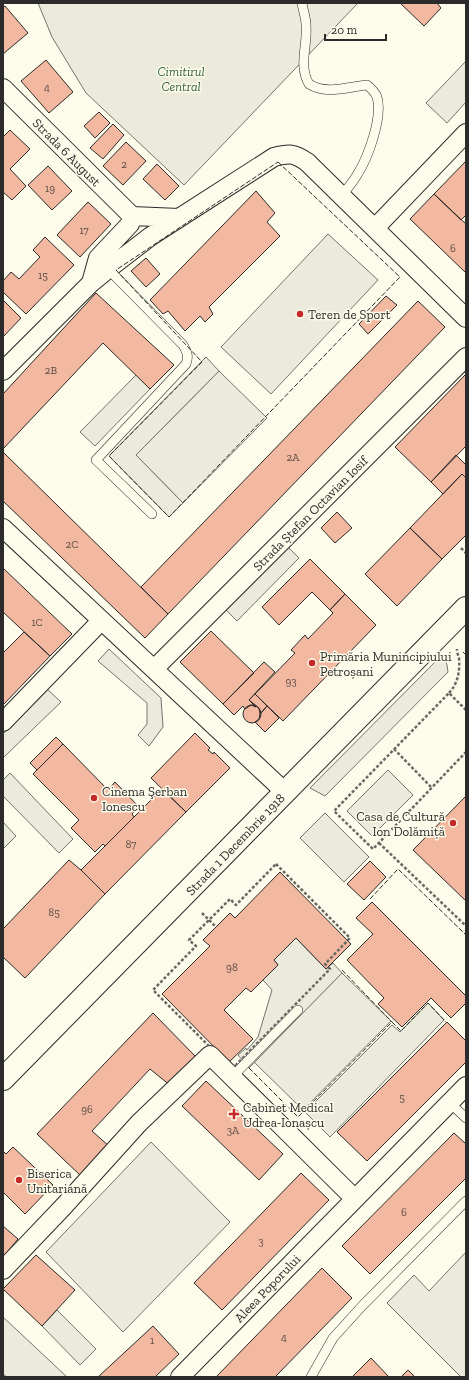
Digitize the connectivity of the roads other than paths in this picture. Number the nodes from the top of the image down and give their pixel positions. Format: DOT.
graph roads {
  1 [pos="302,3"];
  2 [pos="6,98"];
  3 [pos="466,133"];
  4 [pos="342,195"];
  5 [pos="132,216"];
  6 [pos="179,218"];
  7 [pos="375,228"];
  8 [pos="108,269"];
  9 [pos="91,283"];
  10 [pos="466,318"];
  11 [pos="466,357"];
  12 [pos="3,371"];
  13 [pos="152,514"];
  14 [pos="3,528"];
  15 [pos="466,608"];
  16 [pos="101,621"];
  17 [pos="154,669"];
  18 [pos="3,722"];
  19 [pos="285,792"];
  20 [pos="298,1010"];
  21 [pos="232,1077"];
  22 [pos="3,1079"];
  23 [pos="466,1086"];
  24 [pos="450,1103"];
  25 [pos="466,1118"];
  26 [pos="355,1199"];
  27 [pos="466,1201"];
  28 [pos="3,1270"];
  29 [pos="181,1377"];
  30 [pos="311,1377"];
  1 -- 4 [label="lane"];
  2 -- 5 [label="street, Strada 6 August"];
  3 -- 7 [label="street"];
  4 -- 6 [label="street"];
  4 -- 7 [label="street"];
  5 -- 6 [label="street"];
  5 -- 9 [label="street"];
  6 -- 8 [label="street"];
  7 -- 10 [label="street"];
  8 -- 9 [label="street"];
  8 -- 13 [label="lane"];
  9 -- 12 [label="street"];
  11 -- 17 [label="street, Strada Ștefan Octavian Iosif"];
  14 -- 16 [label="street"];
  15 -- 19 [label="main road, Strada 1 Decembrie 1918"];
  16 -- 17 [label="street"];
  16 -- 18 [label="street"];
  17 -- 19 [label="street"];
  19 -- 22 [label="main road, Strada 1 Decembrie 1918"];
  20 -- 21 [label="lane"];
  21 -- 26 [label="street"];
  21 -- 28 [label="street"];
  23 -- 24 [label="street, Aleea Poporului"];
  24 -- 25 [label="lane"];
  24 -- 26 [label="street, Aleea Poporului"];
  26 -- 29 [label="street, Aleea Poporului"];
  27 -- 30 [label="lane"];
}
